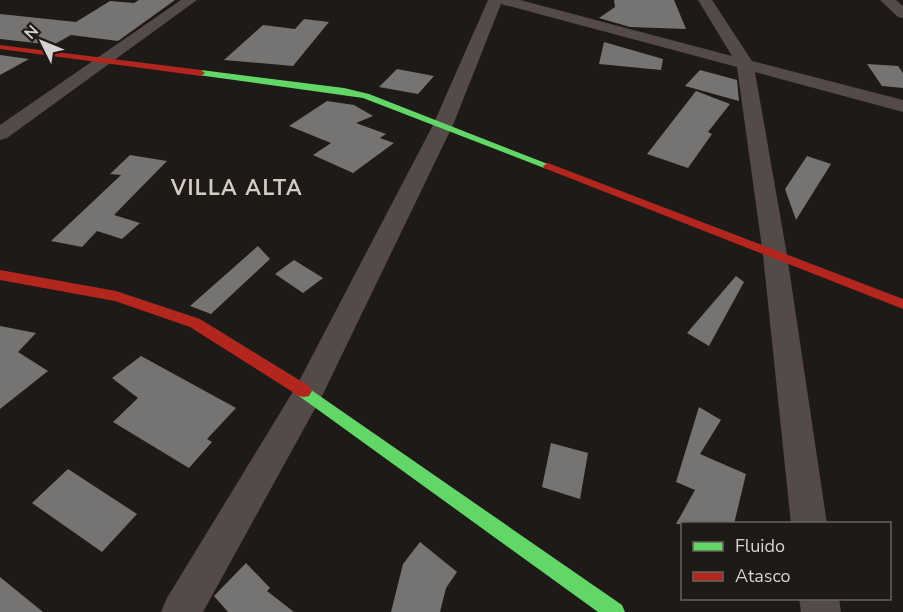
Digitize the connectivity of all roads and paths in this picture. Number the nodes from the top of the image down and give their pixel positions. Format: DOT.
graph roads {
  1 [pos="190,0"];
  2 [pos="495,0"];
  3 [pos="504,0"];
  4 [pos="705,0"];
  5 [pos="887,0"];
  6 [pos="903,14"];
  7 [pos="0,47"];
  8 [pos="105,60"];
  9 [pos="745,63"];
  10 [pos="903,106"];
  11 [pos="443,125"];
  12 [pos="0,134"];
  13 [pos="775,255"];
  14 [pos="0,275"];
  15 [pos="903,304"];
  16 [pos="308,393"];
  17 [pos="809,522"];
  18 [pos="181,612"];
  19 [pos="615,612"];
  1 -- 8 [label="street"];
  2 -- 11 [label="street"];
  3 -- 9 [label="street"];
  4 -- 9 [label="street"];
  5 -- 6 [label="street"];
  7 -- 8 [label="street"];
  8 -- 11 [label="street"];
  8 -- 12 [label="street"];
  9 -- 10 [label="street"];
  9 -- 13 [label="street"];
  11 -- 13 [label="street"];
  11 -- 16 [label="street"];
  13 -- 15 [label="street"];
  13 -- 17 [label="street"];
  14 -- 16 [label="street"];
  16 -- 18 [label="street"];
  16 -- 19 [label="street"];
}
